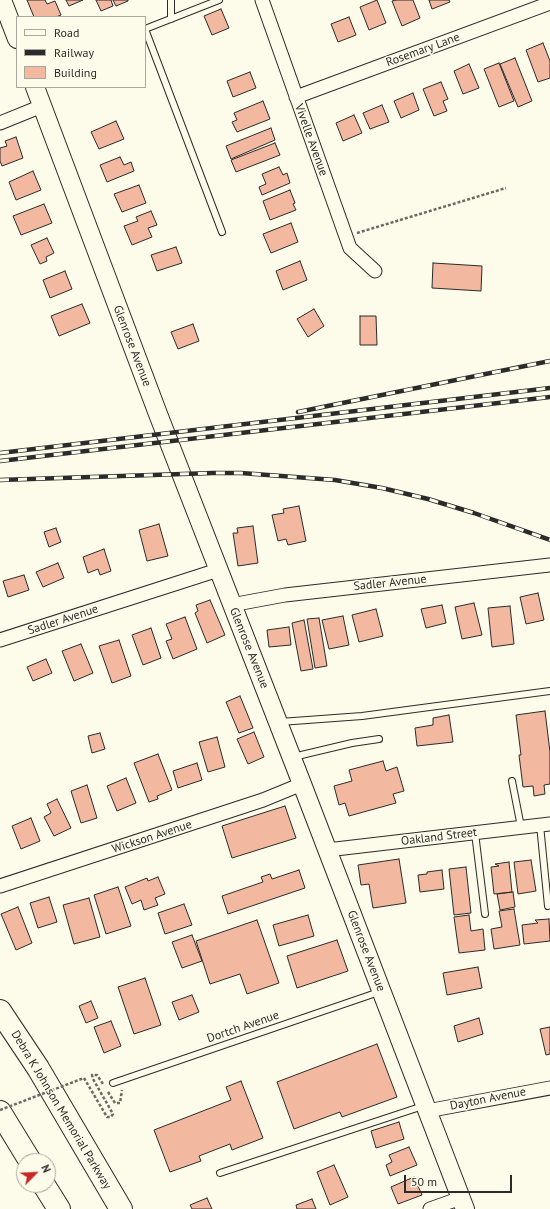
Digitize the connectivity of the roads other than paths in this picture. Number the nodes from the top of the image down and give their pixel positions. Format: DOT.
graph roads {
  1 [pos="2,0"];
  2 [pos="171,0"];
  3 [pos="219,0"];
  4 [pos="262,0"];
  5 [pos="550,3"];
  6 [pos="171,19"];
  7 [pos="146,29"];
  8 [pos="146,32"];
  9 [pos="16,37"];
  10 [pos="35,88"];
  11 [pos="296,97"];
  12 [pos="42,106"];
  13 [pos="0,123"];
  14 [pos="222,232"];
  15 [pos="375,271"];
  16 [pos="550,565"];
  17 [pos="218,570"];
  18 [pos="231,605"];
  19 [pos="0,640"];
  20 [pos="550,691"];
  21 [pos="278,722"];
  22 [pos="378,739"];
  23 [pos="292,758"];
  24 [pos="512,781"];
  25 [pos="302,784"];
  26 [pos="545,824"];
  27 [pos="521,827"];
  28 [pos="475,833"];
  29 [pos="327,850"];
  30 [pos="0,886"];
  31 [pos="548,906"];
  32 [pos="485,914"];
  33 [pos="381,991"];
  34 [pos="0,1011"];
  35 [pos="113,1083"];
  36 [pos="550,1088"];
  37 [pos="426,1108"];
  38 [pos="0,1111"];
  39 [pos="25,1153"];
  40 [pos="220,1173"];
  41 [pos="49,1193"];
  42 [pos="463,1204"];
  43 [pos="59,1209"];
  44 [pos="121,1209"];
  45 [pos="430,1209"];
  1 -- 9 [label="street"];
  2 -- 6 [label="lane"];
  3 -- 6 [label="lane"];
  4 -- 11 [label="street, Vivelle Avenue"];
  5 -- 11 [label="street, Rosemary Lane"];
  6 -- 7 [label="lane"];
  8 -- 14 [label="lane"];
  10 -- 12 [label="street, Glenrose Avenue"];
  11 -- 15 [label="street, Vivelle Avenue"];
  12 -- 13 [label="street"];
  12 -- 17 [label="street, Glenrose Avenue"];
  16 -- 18 [label="street, Sadler Avenue"];
  17 -- 18 [label="street, Glenrose Avenue"];
  17 -- 19 [label="street, Sadler Avenue"];
  18 -- 21 [label="street, Glenrose Avenue"];
  20 -- 21 [label="lane"];
  21 -- 23 [label="street, Glenrose Avenue"];
  22 -- 23 [label="lane"];
  23 -- 25 [label="street, Glenrose Avenue"];
  24 -- 27 [label="lane"];
  25 -- 29 [label="street, Glenrose Avenue"];
  25 -- 30 [label="street, Wickson Avenue"];
  26 -- 27 [label="street, Oakland Street"];
  26 -- 31 [label="lane"];
  27 -- 28 [label="street, Oakland Street"];
  28 -- 29 [label="street, Oakland Street"];
  28 -- 32 [label="lane"];
  29 -- 33 [label="street, Glenrose Avenue"];
  33 -- 35 [label="lane, Dortch Avenue"];
  33 -- 37 [label="street, Glenrose Avenue"];
  34 -- 44 [label="highway, Debra K Johnson Memorial Parkway"];
  36 -- 37 [label="street, Dayton Avenue"];
  37 -- 40 [label="lane"];
  37 -- 42 [label="street, Glenrose Avenue"];
  38 -- 39 [label="highway"];
  41 -- 43 [label="highway"];
  42 -- 45 [label="street"];
}
